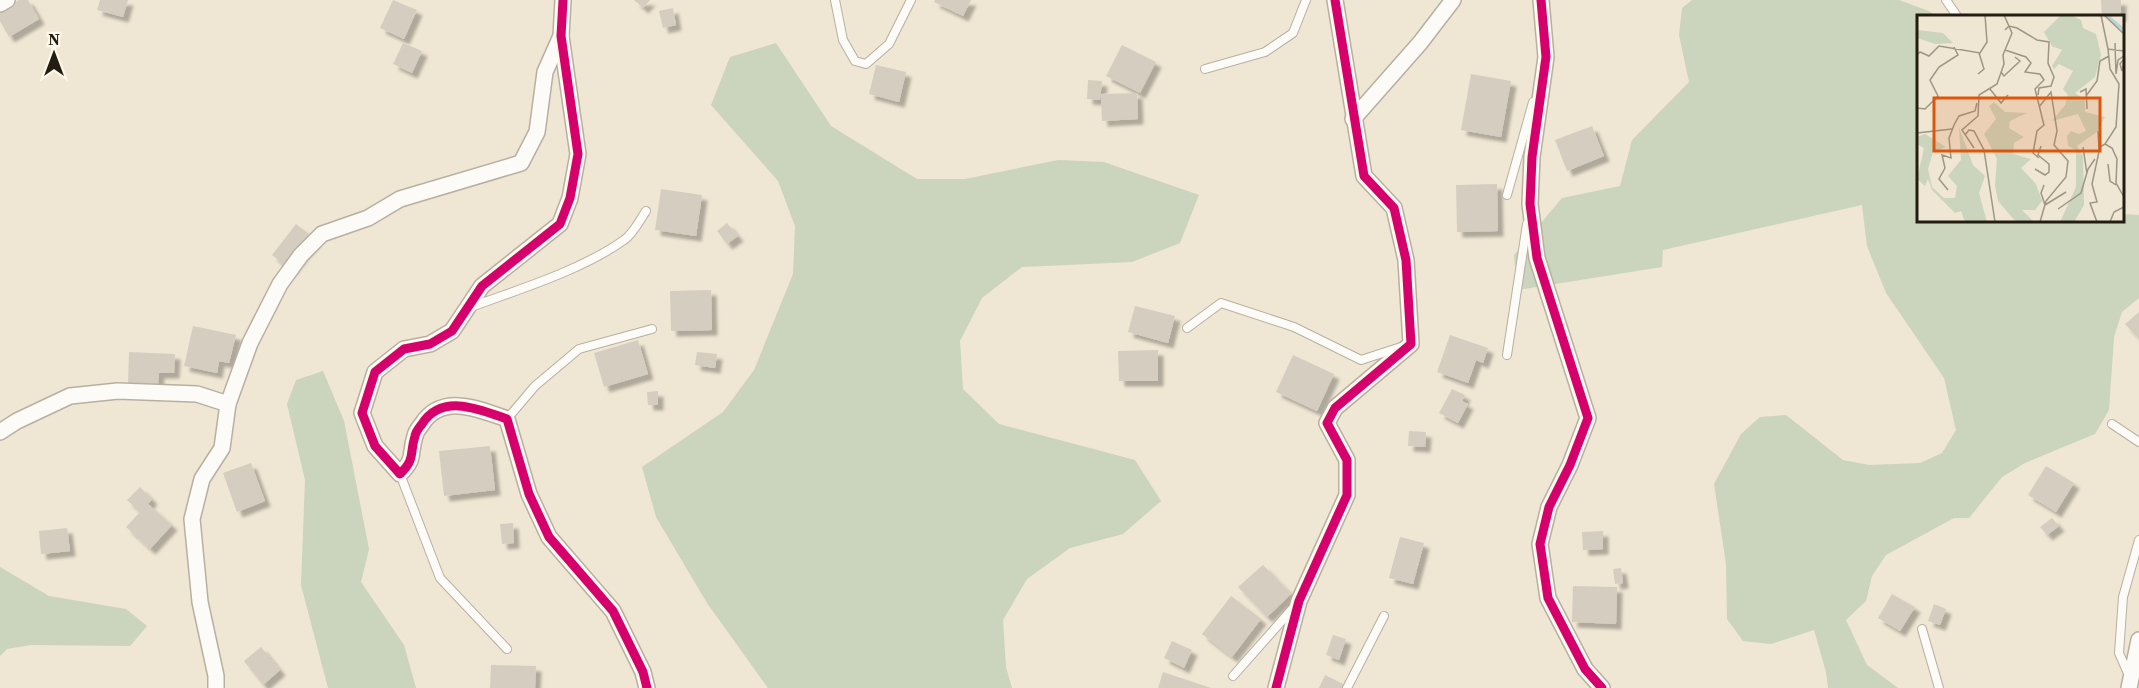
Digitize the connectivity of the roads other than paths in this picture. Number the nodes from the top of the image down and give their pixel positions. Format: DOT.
graph roads {
  1 [pos="8,0"];
  2 [pos="563,0"];
  3 [pos="835,0"];
  4 [pos="911,0"];
  5 [pos="1306,0"];
  6 [pos="1335,0"];
  7 [pos="1453,0"];
  8 [pos="1540,0"];
  9 [pos="1946,0"];
  10 [pos="0,4"];
  11 [pos="1956,15"];
  12 [pos="561,36"];
  13 [pos="1546,57"];
  14 [pos="1205,69"];
  15 [pos="1353,119"];
  16 [pos="1507,195"];
  17 [pos="1530,204"];
  18 [pos="646,211"];
  19 [pos="467,308"];
  20 [pos="1187,328"];
  21 [pos="652,329"];
  22 [pos="1411,344"];
  23 [pos="1507,355"];
  24 [pos="228,404"];
  25 [pos="507,419"];
  26 [pos="2112,424"];
  27 [pos="0,432"];
  28 [pos="2139,442"];
  29 [pos="400,474"];
  30 [pos="2139,540"];
  31 [pos="1299,601"];
  32 [pos="1384,616"];
  33 [pos="1922,629"];
  34 [pos="2139,640"];
  35 [pos="507,649"];
  36 [pos="1233,676"];
  37 [pos="642,680"];
  38 [pos="2130,685"];
  39 [pos="216,688"];
  40 [pos="647,688"];
  41 [pos="1276,688"];
  42 [pos="1347,688"];
  43 [pos="1602,688"];
  44 [pos="1939,688"];
  1 -- 10 [label="street"];
  2 -- 12 [label="street"];
  3 -- 4 [label="lane"];
  5 -- 14 [label="lane"];
  6 -- 15 [label="street"];
  7 -- 15 [label="street"];
  8 -- 13 [label="street"];
  9 -- 11 [label="lane"];
  12 -- 19 [label="street"];
  12 -- 24 [label="street"];
  13 -- 16 [label="lane"];
  13 -- 17 [label="street"];
  15 -- 22 [label="street"];
  17 -- 23 [label="lane"];
  17 -- 43 [label="street"];
  18 -- 19 [label="lane"];
  19 -- 29 [label="street"];
  20 -- 22 [label="lane"];
  21 -- 25 [label="lane"];
  22 -- 31 [label="street"];
  24 -- 27 [label="street"];
  24 -- 39 [label="street"];
  25 -- 29 [label="street"];
  25 -- 37 [label="street"];
  26 -- 28 [label="lane"];
  29 -- 35 [label="lane"];
  30 -- 38 [label="lane"];
  31 -- 36 [label="lane"];
  31 -- 41 [label="street"];
  32 -- 42 [label="lane"];
  33 -- 44 [label="lane"];
  34 -- 38 [label="street"];
  37 -- 40 [label="street"];
}
